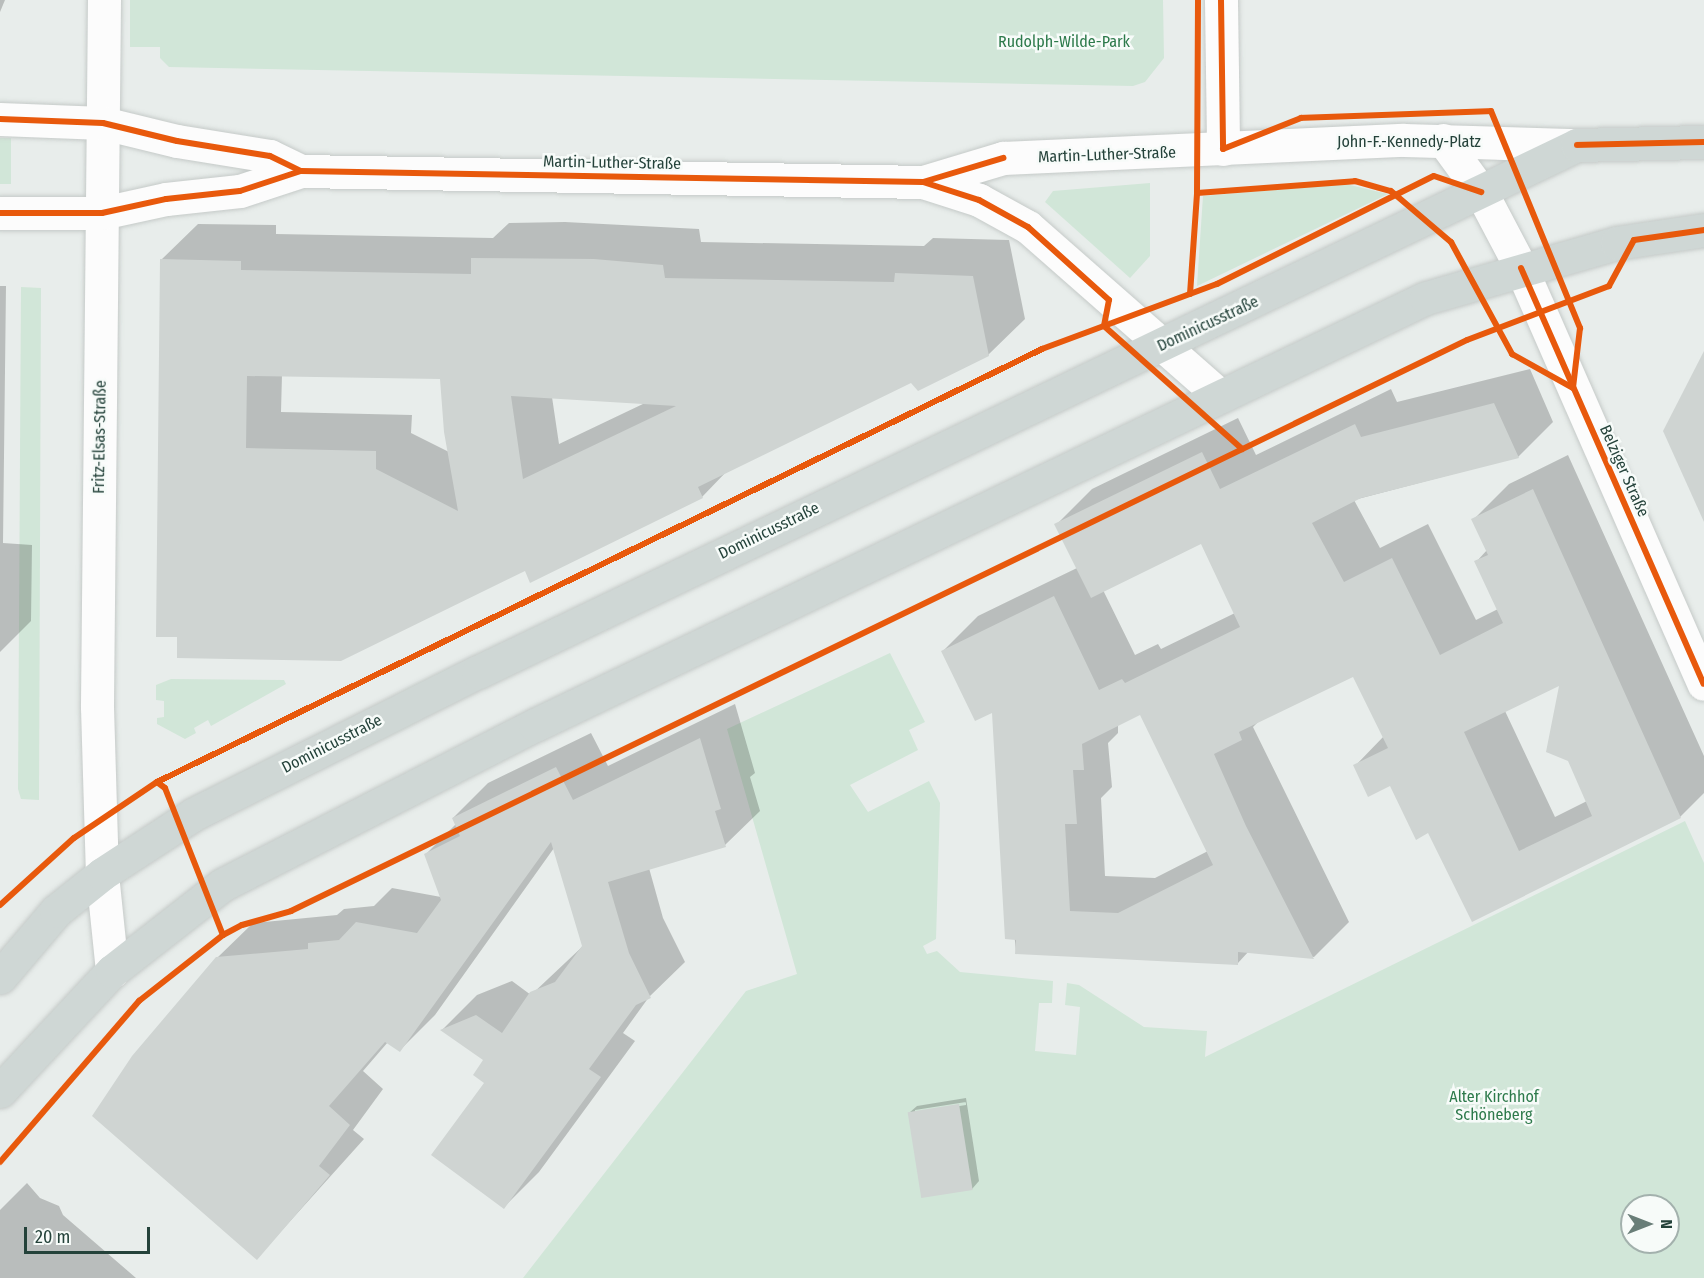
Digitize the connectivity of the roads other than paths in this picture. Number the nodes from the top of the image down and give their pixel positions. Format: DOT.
graph roads {
  1 [pos="104,0"];
  2 [pos="1221,0"];
  3 [pos="0,119"];
  4 [pos="103,123"];
  5 [pos="1443,140"];
  6 [pos="1704,142"];
  7 [pos="1577,145"];
  8 [pos="1223,149"];
  9 [pos="301,171"];
  10 [pos="923,182"];
  11 [pos="1481,192"];
  12 [pos="0,213"];
  13 [pos="102,213"];
  14 [pos="1704,230"];
  15 [pos="1521,268"];
  16 [pos="1162,346"];
  17 [pos="1218,394"];
  18 [pos="1704,684"];
  19 [pos="102,874"];
  20 [pos="112,971"];
  21 [pos="0,977"];
  22 [pos="0,1091"];
  1 -- 4 [label="street, Fritz-Elsas-Straße"];
  2 -- 8 [label="street"];
  3 -- 4 [label="street, Martin-Luther-Straße"];
  4 -- 9 [label="street, Martin-Luther-Straße"];
  4 -- 13 [label="street, Fritz-Elsas-Straße"];
  5 -- 7 [label="street, John-F.-Kennedy-Platz"];
  5 -- 8 [label="street, John-F.-Kennedy-Platz"];
  5 -- 11 [label="street, Belziger Straße"];
  6 -- 7 [label="main road, John-F.-Kennedy-Platz"];
  7 -- 11 [label="main road, Dominicusstraße"];
  8 -- 10 [label="street, Martin-Luther-Straße"];
  9 -- 10 [label="street, Martin-Luther-Straße"];
  9 -- 13 [label="street, Martin-Luther-Straße"];
  10 -- 16 [label="street, Martin-Luther-Straße"];
  11 -- 15 [label="street, Belziger Straße"];
  11 -- 16 [label="main road, Dominicusstraße"];
  12 -- 13 [label="street, Martin-Luther-Straße"];
  13 -- 19 [label="street, Fritz-Elsas-Straße"];
  14 -- 15 [label="main road"];
  15 -- 17 [label="main road"];
  15 -- 18 [label="street, Belziger Straße"];
  16 -- 17 [label="street, Martin-Luther-Straße"];
  16 -- 19 [label="main road, Dominicusstraße"];
  17 -- 20 [label="main road"];
  19 -- 20 [label="street, Fritz-Elsas-Straße"];
  19 -- 21 [label="main road, Dominicusstraße"];
  20 -- 22 [label="main road"];
}
